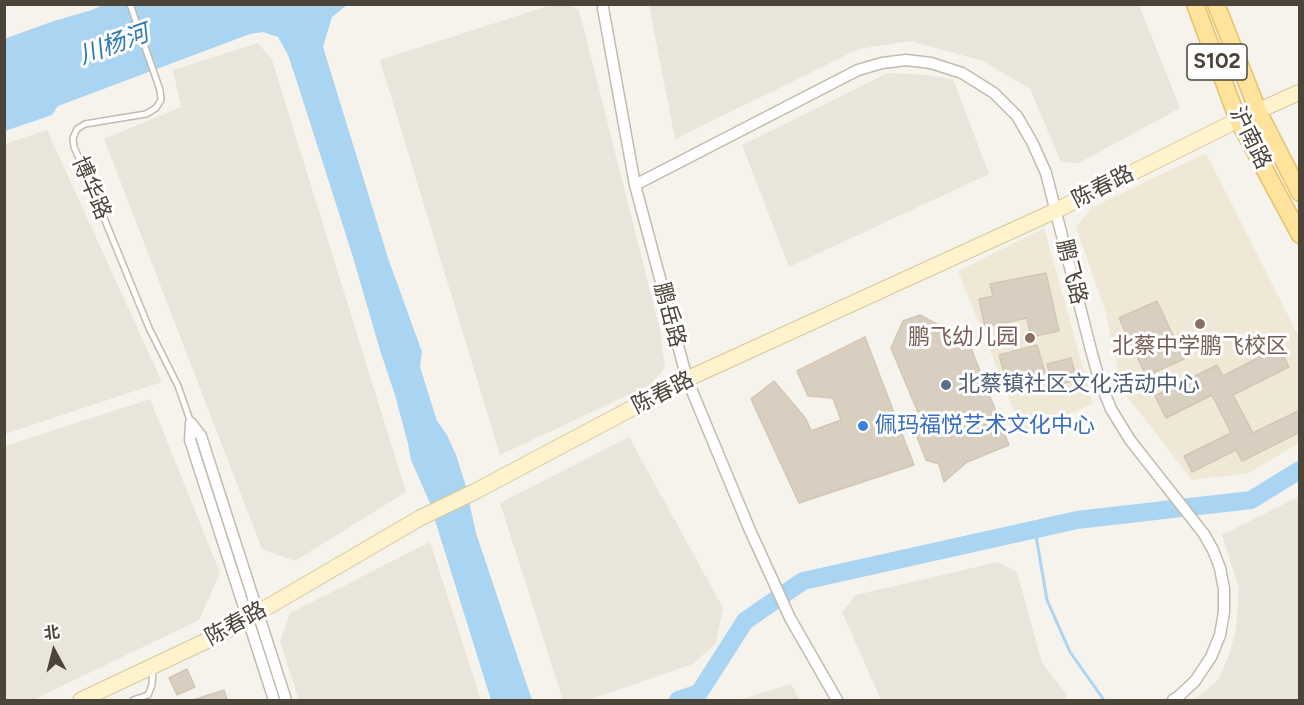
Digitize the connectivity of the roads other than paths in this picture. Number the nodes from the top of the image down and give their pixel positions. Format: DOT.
graph roads {
  1 [pos="130,4"];
  2 [pos="1195,4"];
  3 [pos="1216,4"];
  4 [pos="603,8"];
  5 [pos="1299,92"];
  6 [pos="1258,111"];
  7 [pos="1238,120"];
  8 [pos="635,185"];
  9 [pos="1299,193"];
  10 [pos="1055,212"];
  11 [pos="1299,235"];
  12 [pos="687,379"];
  13 [pos="191,423"];
  14 [pos="253,616"];
  15 [pos="153,666"];
  16 [pos="81,700"];
  17 [pos="133,700"];
  18 [pos="274,700"];
  19 [pos="286,700"];
  20 [pos="837,700"];
  21 [pos="1173,700"];
  1 -- 13 [label="lane, 博华路"];
  2 -- 7 [label="main road, 沪南路 / S102"];
  3 -- 6 [label="main road, 沪南路 / S102"];
  4 -- 8 [label="street, 鹏岳路"];
  5 -- 6 [label="street, 陈春路"];
  6 -- 7 [label="street, 陈春路"];
  6 -- 9 [label="main road, 沪南路 / S102"];
  7 -- 10 [label="street, 陈春路"];
  7 -- 11 [label="main road, 沪南路 / S102"];
  8 -- 10 [label="street, 鹏飞路"];
  8 -- 12 [label="street, 鹏岳路"];
  10 -- 12 [label="street, 陈春路"];
  10 -- 21 [label="street, 鹏飞路"];
  12 -- 14 [label="street, 陈春路"];
  12 -- 20 [label="street, 鹏岳路"];
  13 -- 14 [label="street, 博华路"];
  14 -- 15 [label="street, 陈春路"];
  14 -- 18 [label="street, 博华路"];
  14 -- 19 [label="street, 博华路"];
  15 -- 16 [label="street, 陈春路"];
  15 -- 17 [label="lane"];
}
